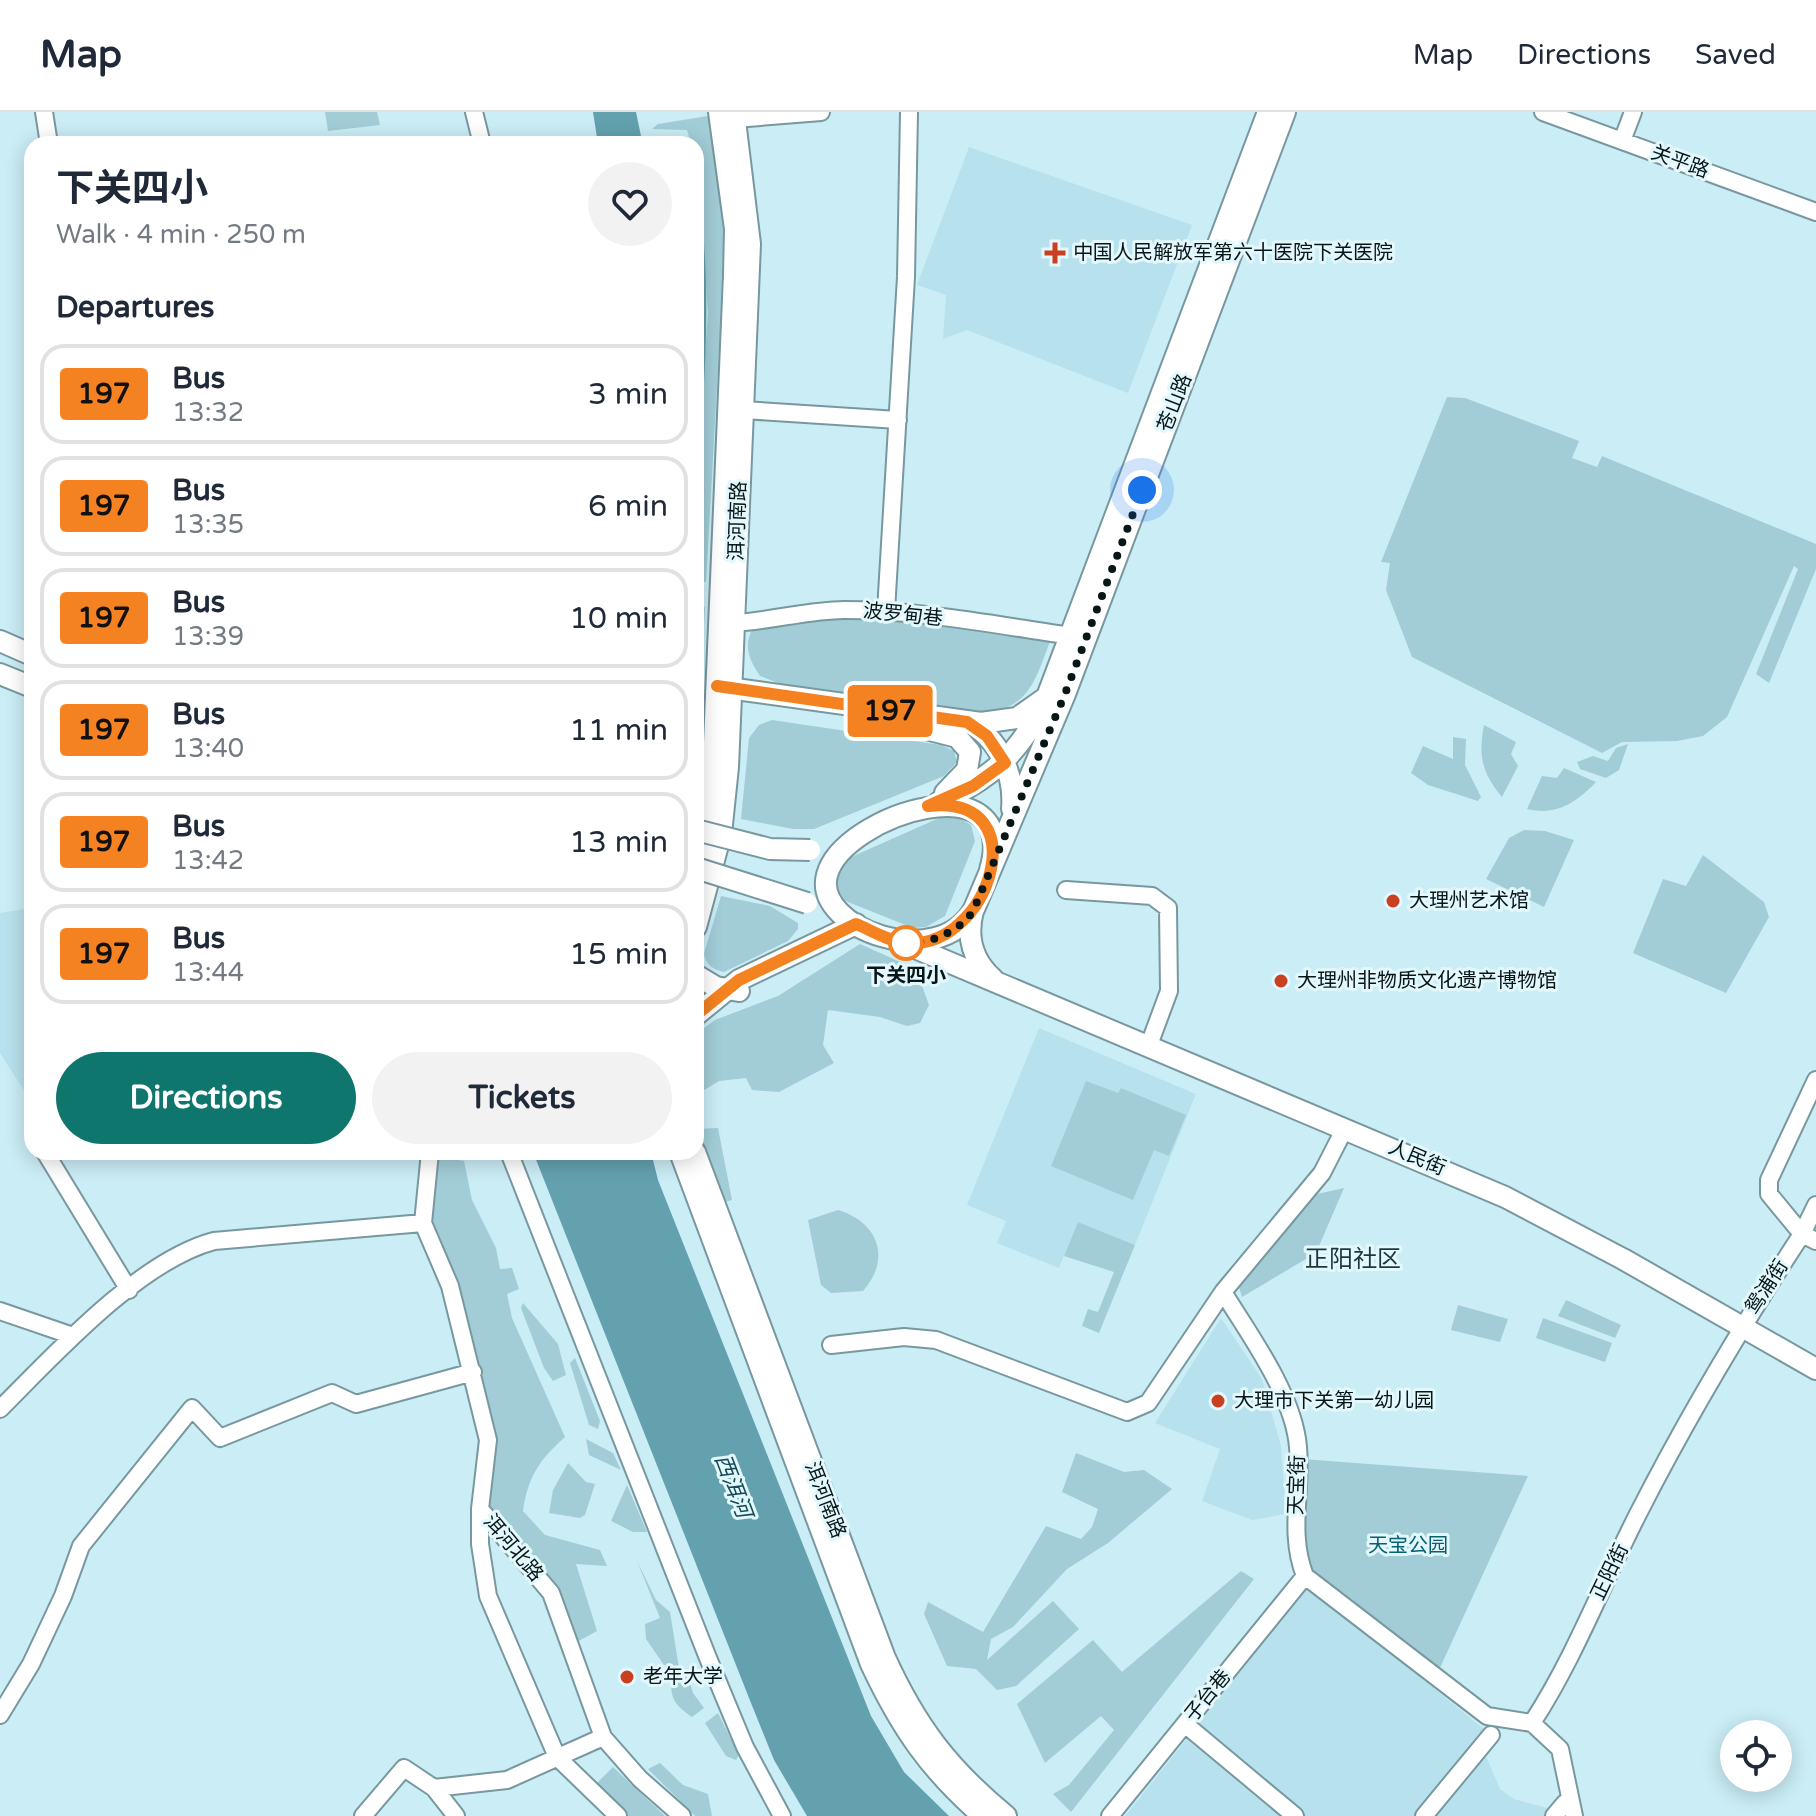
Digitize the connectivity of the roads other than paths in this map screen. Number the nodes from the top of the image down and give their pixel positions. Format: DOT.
graph roads {
  1 [pos="44,112"];
  2 [pos="474,112"];
  3 [pos="821,112"];
  4 [pos="909,112"];
  5 [pos="1268,112"];
  6 [pos="1285,112"];
  7 [pos="1543,112"];
  8 [pos="1633,112"];
  9 [pos="729,114"];
  10 [pos="48,136"];
  11 [pos="480,136"];
  12 [pos="1622,141"];
  13 [pos="1816,212"];
  14 [pos="743,410"];
  15 [pos="898,420"];
  16 [pos="886,611"];
  17 [pos="734,623"];
  18 [pos="1071,636"];
  19 [pos="0,641"];
  20 [pos="24,652"];
  21 [pos="0,674"];
  22 [pos="1054,682"];
  23 [pos="24,684"];
  24 [pos="724,694"];
  25 [pos="967,722"];
  26 [pos="1005,763"];
  27 [pos="928,806"];
  28 [pos="1009,825"];
  29 [pos="704,832"];
  30 [pos="860,834"];
  31 [pos="704,839"];
  32 [pos="990,870"];
  33 [pos="704,871"];
  34 [pos="1066,890"];
  35 [pos="704,894"];
  36 [pos="974,909"];
  37 [pos="856,924"];
  38 [pos="904,943"];
  39 [pos="704,979"];
  40 [pos="1000,984"];
  41 [pos="729,991"];
  42 [pos="704,1009"];
  43 [pos="1149,1045"];
  44 [pos="1816,1080"];
  45 [pos="1345,1128"];
  46 [pos="50,1160"];
  47 [pos="429,1160"];
  48 [pos="512,1160"];
  49 [pos="683,1160"];
  50 [pos="698,1160"];
  51 [pos="1816,1205"];
  52 [pos="423,1223"];
  53 [pos="1809,1238"];
  54 [pos="129,1290"];
  55 [pos="1223,1292"];
  56 [pos="0,1311"];
  57 [pos="1741,1327"];
  58 [pos="73,1336"];
  59 [pos="831,1345"];
  60 [pos="1816,1369"];
  61 [pos="473,1372"];
  62 [pos="0,1409"];
  63 [pos="480,1509"];
  64 [pos="1305,1576"];
  65 [pos="0,1715"];
  66 [pos="1532,1723"];
  67 [pos="1186,1725"];
  68 [pos="1491,1735"];
  69 [pos="603,1737"];
  70 [pos="557,1757"];
  71 [pos="434,1788"];
  72 [pos="1564,1812"];
  73 [pos="363,1816"];
  74 [pos="456,1816"];
  75 [pos="618,1816"];
  76 [pos="682,1816"];
  77 [pos="782,1816"];
  78 [pos="983,1816"];
  79 [pos="1006,1816"];
  80 [pos="1110,1816"];
  81 [pos="1295,1816"];
  82 [pos="1424,1816"];
  1 -- 10 [label="street"];
  2 -- 11 [label="street"];
  3 -- 9 [label="street"];
  4 -- 15 [label="street"];
  5 -- 18 [label="main road, 苍山路"];
  6 -- 28 [label="main road, 苍山路"];
  7 -- 12 [label="street, 关平路"];
  8 -- 12 [label="street"];
  9 -- 14 [label="main road, 洱河南路"];
  9 -- 24 [label="main road, 洱河南路"];
  12 -- 13 [label="street, 关平路"];
  14 -- 15 [label="street"];
  14 -- 17 [label="main road, 洱河南路"];
  15 -- 16 [label="street"];
  16 -- 17 [label="street, 波罗甸巷"];
  16 -- 18 [label="street, 波罗甸巷"];
  17 -- 24 [label="main road, 洱河南路"];
  18 -- 22 [label="main road, 苍山路"];
  19 -- 20 [label="main road"];
  21 -- 23 [label="main road"];
  22 -- 25 [label="main road"];
  22 -- 26 [label="main road, 苍山路"];
  24 -- 25 [label="main road"];
  24 -- 27 [label="main road"];
  24 -- 31 [label="main road, 洱河南路"];
  24 -- 35 [label="main road, 洱河南路"];
  25 -- 26 [label="main road"];
  26 -- 27 [label="main road, 苍山路"];
  26 -- 28 [label="main road"];
  27 -- 30 [label="main road"];
  27 -- 32 [label="main road"];
  28 -- 32 [label="main road, 苍山路"];
  29 -- 30 [label="main road, bridge"];
  30 -- 37 [label="main road"];
  32 -- 36 [label="main road"];
  33 -- 37 [label="main road, bridge"];
  34 -- 43 [label="street"];
  36 -- 38 [label="main road"];
  36 -- 40 [label="main road"];
  37 -- 38 [label="main road"];
  37 -- 41 [label="main road"];
  38 -- 40 [label="main road, 人民街"];
  39 -- 41 [label="main road"];
  40 -- 43 [label="main road, 人民街"];
  41 -- 42 [label="main road"];
  43 -- 45 [label="main road, 人民街"];
  44 -- 53 [label="street"];
  45 -- 55 [label="street"];
  45 -- 57 [label="main road, 人民街"];
  46 -- 54 [label="street"];
  47 -- 52 [label="street, 洱河北路"];
  48 -- 77 [label="street"];
  49 -- 78 [label="main road, 洱河南路"];
  50 -- 79 [label="main road, 洱河南路"];
  51 -- 53 [label="street, 鸳浦街"];
  52 -- 54 [label="street"];
  52 -- 61 [label="street, 洱河北路"];
  53 -- 57 [label="street, 鸳浦街"];
  54 -- 58 [label="street"];
  55 -- 59 [label="street"];
  55 -- 64 [label="street, 天宝街"];
  56 -- 58 [label="street"];
  57 -- 60 [label="main road, 人民街"];
  57 -- 66 [label="street, 正阳街"];
  58 -- 62 [label="street"];
  61 -- 63 [label="street, 洱河北路"];
  61 -- 65 [label="street"];
  63 -- 69 [label="street, 洱河北路"];
  63 -- 70 [label="street"];
  64 -- 66 [label="street"];
  64 -- 67 [label="street, 子台巷"];
  66 -- 72 [label="street"];
  67 -- 80 [label="street, 子台巷"];
  67 -- 81 [label="street"];
  68 -- 82 [label="street"];
  69 -- 70 [label="street"];
  69 -- 76 [label="street, 洱河北路"];
  70 -- 71 [label="street"];
  70 -- 75 [label="street"];
  71 -- 73 [label="street"];
  71 -- 74 [label="street"];
}
